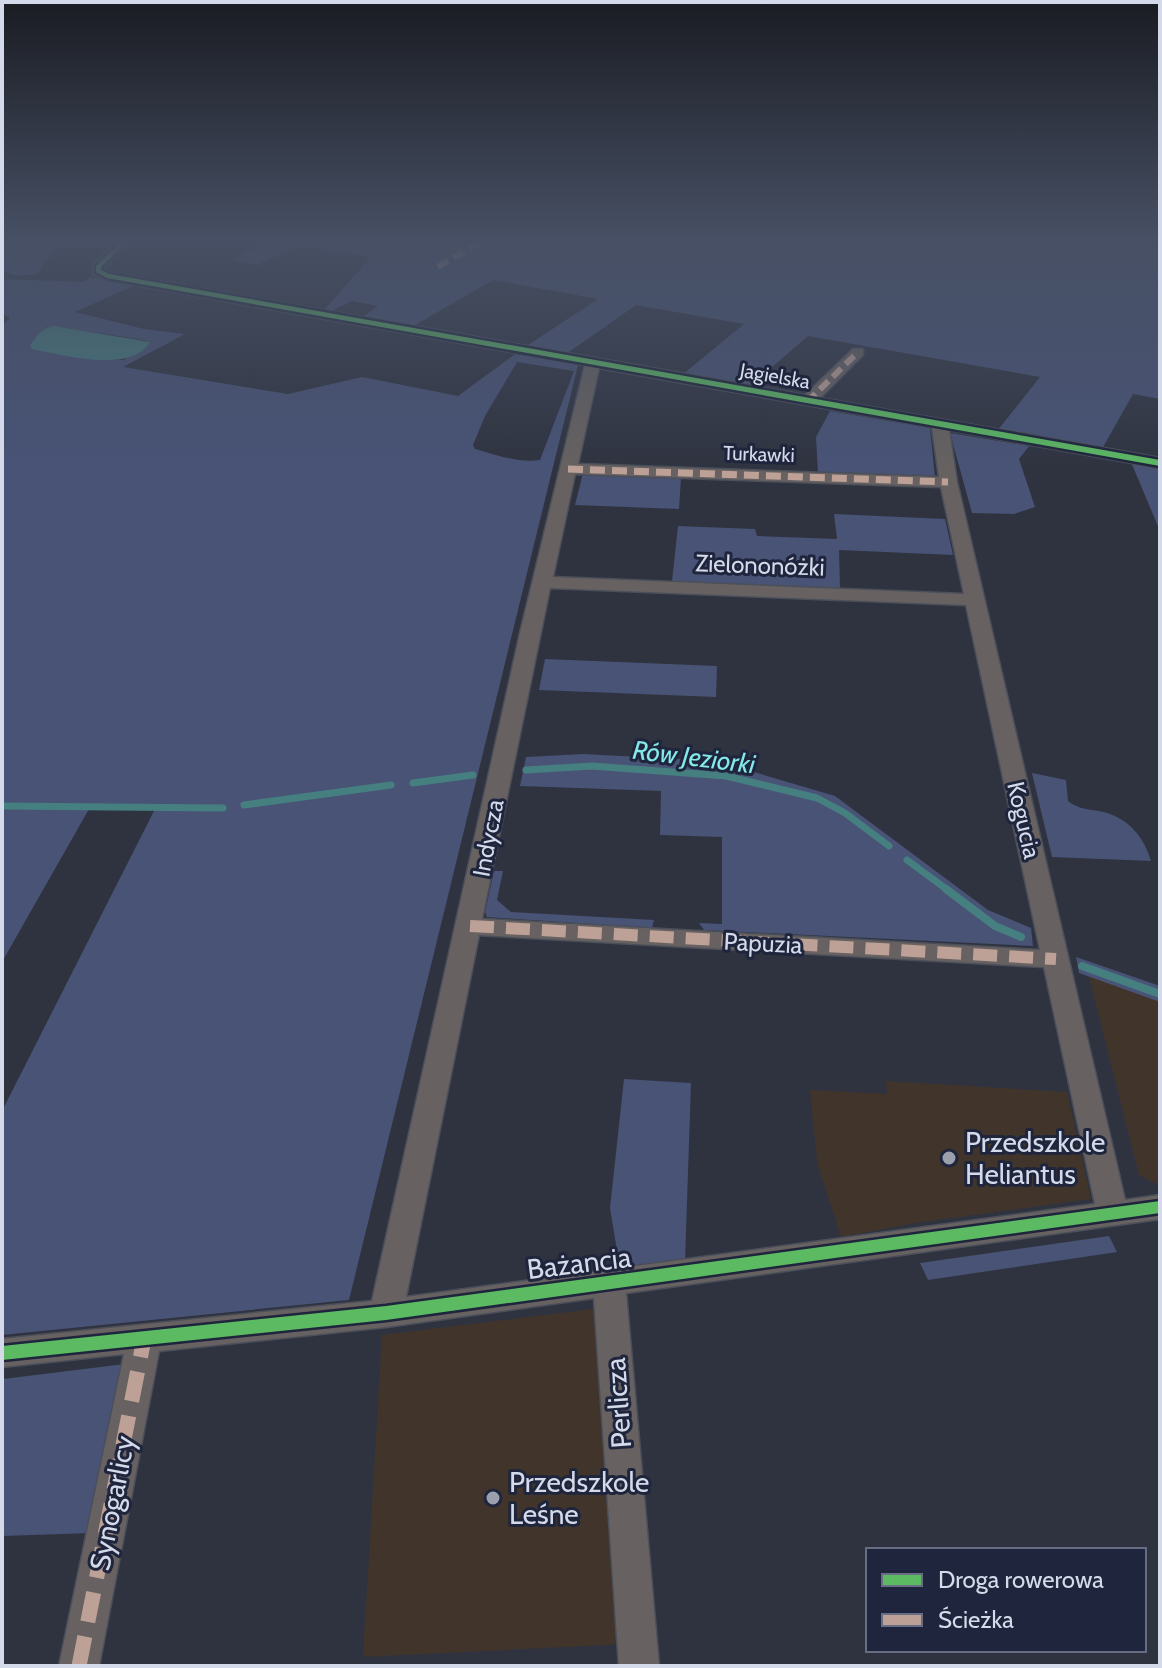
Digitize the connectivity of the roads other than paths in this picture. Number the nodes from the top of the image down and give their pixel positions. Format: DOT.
graph roads {
  1 [pos="335,317"];
  2 [pos="858,352"];
  3 [pos="593,363"];
  4 [pos="807,402"];
  5 [pos="940,426"];
  6 [pos="1160,463"];
  7 [pos="568,469"];
  8 [pos="948,482"];
  9 [pos="544,582"];
  10 [pos="974,600"];
  11 [pos="470,926"];
  12 [pos="1056,959"];
  13 [pos="1160,1207"];
  14 [pos="1113,1214"];
  15 [pos="609,1284"];
  16 [pos="386,1313"];
  17 [pos="144,1339"];
  18 [pos="2,1353"];
  19 [pos="79,1666"];
  20 [pos="639,1666"];
  1 -- 3 [label="street, Jagielska"];
  2 -- 4 [label="street"];
  3 -- 4 [label="street, Jagielska"];
  3 -- 7 [label="street, Indycza"];
  4 -- 5 [label="street, Jagielska"];
  5 -- 6 [label="street, Jagielska"];
  5 -- 8 [label="street, Kogucia"];
  7 -- 8 [label="street, Turkawki"];
  7 -- 9 [label="street, Indycza"];
  8 -- 10 [label="street, Kogucia"];
  9 -- 10 [label="street, Zielononóżki"];
  9 -- 11 [label="street, Indycza"];
  10 -- 12 [label="street, Kogucia"];
  11 -- 12 [label="street, Papuzia"];
  11 -- 16 [label="street, Indycza"];
  12 -- 14 [label="street, Kogucia"];
  13 -- 14 [label="street, Bażancia"];
  14 -- 15 [label="street, Bażancia"];
  15 -- 16 [label="street, Bażancia"];
  15 -- 20 [label="street, Perlicza"];
  16 -- 17 [label="street, Bażancia"];
  17 -- 18 [label="street, Bażancia"];
  17 -- 19 [label="street, Synogarlicy"];
}
